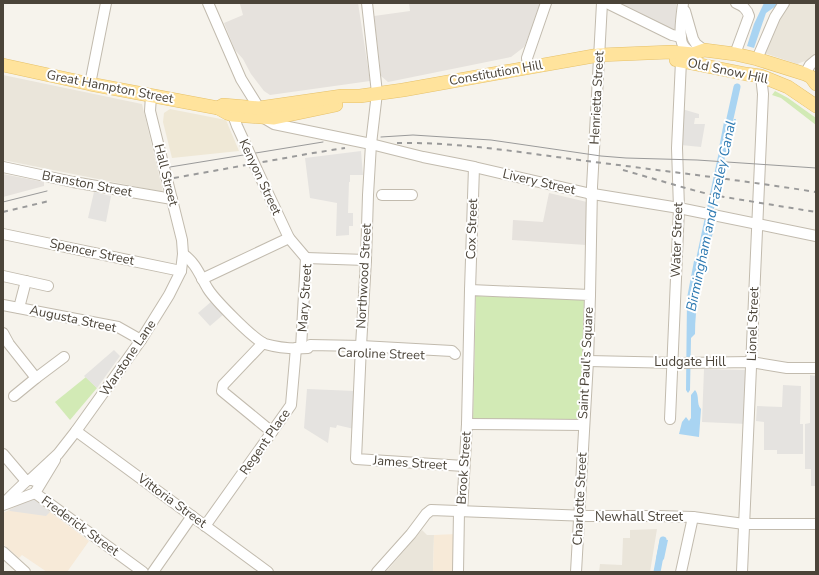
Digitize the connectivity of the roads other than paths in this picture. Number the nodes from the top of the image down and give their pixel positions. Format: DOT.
graph roads {
  1 [pos="106,3"];
  2 [pos="208,3"];
  3 [pos="367,3"];
  4 [pos="546,3"];
  5 [pos="602,3"];
  6 [pos="607,3"];
  7 [pos="683,3"];
  8 [pos="736,3"];
  9 [pos="784,3"];
  10 [pos="681,37"];
  11 [pos="227,44"];
  12 [pos="699,52"];
  13 [pos="631,54"];
  14 [pos="599,55"];
  15 [pos="746,57"];
  16 [pos="816,60"];
  17 [pos="681,61"];
  18 [pos="3,65"];
  19 [pos="528,67"];
  20 [pos="781,67"];
  21 [pos="736,72"];
  22 [pos="761,76"];
  23 [pos="813,76"];
  24 [pos="90,84"];
  25 [pos="788,87"];
  26 [pos="377,94"];
  27 [pos="152,96"];
  28 [pos="360,96"];
  29 [pos="811,103"];
  30 [pos="278,105"];
  31 [pos="218,108"];
  32 [pos="261,113"];
  33 [pos="233,115"];
  34 [pos="371,144"];
  35 [pos="3,167"];
  36 [pos="474,167"];
  37 [pos="374,194"];
  38 [pos="592,194"];
  39 [pos="412,195"];
  40 [pos="172,199"];
  41 [pos="679,208"];
  42 [pos="756,225"];
  43 [pos="3,234"];
  44 [pos="816,236"];
  45 [pos="289,238"];
  46 [pos="183,254"];
  47 [pos="306,258"];
  48 [pos="366,260"];
  49 [pos="181,271"];
  50 [pos="3,276"];
  51 [pos="202,279"];
  52 [pos="26,281"];
  53 [pos="48,286"];
  54 [pos="470,290"];
  55 [pos="590,295"];
  56 [pos="4,308"];
  57 [pos="19,308"];
  58 [pos="3,333"];
  59 [pos="141,340"];
  60 [pos="263,343"];
  61 [pos="302,348"];
  62 [pos="360,349"];
  63 [pos="470,355"];
  64 [pos="64,357"];
  65 [pos="588,361"];
  66 [pos="751,362"];
  67 [pos="676,363"];
  68 [pos="816,368"];
  69 [pos="36,378"];
  70 [pos="14,396"];
  71 [pos="668,412"];
  72 [pos="467,424"];
  73 [pos="584,425"];
  74 [pos="76,431"];
  75 [pos="272,432"];
  76 [pos="3,454"];
  77 [pos="58,454"];
  78 [pos="356,459"];
  79 [pos="464,466"];
  80 [pos="26,482"];
  81 [pos="34,492"];
  82 [pos="3,504"];
  83 [pos="460,511"];
  84 [pos="192,516"];
  85 [pos="578,516"];
  86 [pos="693,517"];
  87 [pos="744,524"];
  88 [pos="816,524"];
  89 [pos="205,526"];
  90 [pos="3,552"];
  91 [pos="25,572"];
  92 [pos="143,572"];
  93 [pos="153,572"];
  94 [pos="268,572"];
  95 [pos="377,572"];
  96 [pos="458,572"];
  97 [pos="576,572"];
  98 [pos="681,572"];
  99 [pos="742,572"];
  1 -- 24 [label="street"];
  2 -- 11 [label="street"];
  3 -- 26 [label="street, Northwood Street"];
  4 -- 19 [label="street"];
  5 -- 14 [label="street, Henrietta Street"];
  6 -- 10 [label="street"];
  7 -- 10 [label="street"];
  7 -- 12 [label="street"];
  8 -- 15 [label="street"];
  9 -- 15 [label="street"];
  10 -- 12 [label="street"];
  11 -- 30 [label="street"];
  11 -- 32 [label="street"];
  12 -- 13 [label="main road, Constitution Hill"];
  12 -- 15 [label="main road, Constitution Hill"];
  12 -- 21 [label="main road, Constitution Hill"];
  13 -- 14 [label="main road, Constitution Hill"];
  13 -- 17 [label="main road, Constitution Hill"];
  14 -- 19 [label="main road, Constitution Hill"];
  14 -- 38 [label="street, Henrietta Street"];
  15 -- 20 [label="main road, Old Snow Hill"];
  16 -- 23 [label="street"];
  17 -- 21 [label="main road, Old Snow Hill"];
  17 -- 41 [label="street, Water Street"];
  18 -- 24 [label="main road, Great Hampton Street"];
  19 -- 26 [label="main road, Constitution Hill"];
  20 -- 23 [label="main road, Old Snow Hill"];
  20 -- 25 [label="main road"];
  21 -- 22 [label="main road, Old Snow Hill"];
  22 -- 25 [label="main road, Old Snow Hill"];
  22 -- 42 [label="street, Lionel Street"];
  23 -- 29 [label="main road"];
  24 -- 27 [label="main road, Great Hampton Street"];
  25 -- 29 [label="main road, Old Snow Hill"];
  26 -- 28 [label="main road, Constitution Hill"];
  26 -- 34 [label="street, Northwood Street"];
  27 -- 31 [label="main road, Great Hampton Street"];
  27 -- 40 [label="street, Hall Street"];
  28 -- 30 [label="main road, Constitution Hill"];
  28 -- 32 [label="main road, Constitution Hill"];
  30 -- 32 [label="main road, Constitution Hill"];
  31 -- 32 [label="main road, Great Hampton Street"];
  31 -- 33 [label="main road, Great Hampton Street"];
  32 -- 33 [label="main road, Great Hampton Street"];
  32 -- 34 [label="street, Livery Street"];
  33 -- 45 [label="street, Kenyon Street, bridge"];
  34 -- 36 [label="street, Livery Street"];
  34 -- 37 [label="street, Northwood Street"];
  35 -- 40 [label="street, Branston Street"];
  36 -- 38 [label="street, Livery Street"];
  36 -- 54 [label="street, Cox Street"];
  37 -- 39 [label="street"];
  37 -- 48 [label="street, Northwood Street"];
  38 -- 41 [label="street, Livery Street"];
  38 -- 55 [label="street, Henrietta Street"];
  40 -- 46 [label="street, Hall Street"];
  41 -- 42 [label="street, Livery Street"];
  41 -- 67 [label="street, Water Street"];
  42 -- 44 [label="street, Livery Street"];
  42 -- 66 [label="street, Lionel Street"];
  43 -- 49 [label="street, Spencer Street"];
  45 -- 47 [label="street, Kenyon Street"];
  45 -- 51 [label="street"];
  46 -- 49 [label="street, Warstone Lane"];
  46 -- 51 [label="street"];
  47 -- 48 [label="street, Mary Street"];
  47 -- 61 [label="street, Mary Street"];
  48 -- 62 [label="street, Northwood Street"];
  49 -- 59 [label="street, Warstone Lane"];
  50 -- 52 [label="street"];
  51 -- 60 [label="street, Caroline Street"];
  52 -- 53 [label="street"];
  52 -- 57 [label="street"];
  54 -- 55 [label="street, Saint Paul's Square"];
  54 -- 63 [label="street"];
  55 -- 65 [label="street, Saint Paul's Square"];
  56 -- 57 [label="street, Augusta Street"];
  57 -- 59 [label="street, Augusta Street"];
  58 -- 69 [label="street"];
  59 -- 74 [label="street, Warstone Lane"];
  60 -- 61 [label="street, Caroline Street"];
  60 -- 75 [label="street"];
  61 -- 62 [label="street, Caroline Street"];
  61 -- 75 [label="street, Regent Place"];
  62 -- 63 [label="street, Caroline Street"];
  62 -- 78 [label="street, Northwood Street"];
  63 -- 72 [label="street"];
  64 -- 69 [label="street"];
  65 -- 67 [label="street, Ludgate Hill"];
  65 -- 73 [label="street, Saint Paul's Square"];
  66 -- 67 [label="street, Ludgate Hill"];
  66 -- 68 [label="street, Ludgate Hill"];
  66 -- 87 [label="street, Lionel Street"];
  67 -- 71 [label="street, Water Street"];
  69 -- 70 [label="street"];
  72 -- 73 [label="street, Saint Paul's Square"];
  72 -- 79 [label="street, Brook Street"];
  73 -- 85 [label="street, Charlotte Street"];
  74 -- 77 [label="street, Warstone Lane"];
  74 -- 84 [label="street, Vittoria Street"];
  75 -- 89 [label="street, Regent Place"];
  76 -- 80 [label="street, Frederick Street"];
  77 -- 80 [label="street, Warstone Lane"];
  77 -- 81 [label="street, Warstone Lane"];
  78 -- 79 [label="street, James Street"];
  79 -- 83 [label="street, Brook Street"];
  80 -- 81 [label="street, Frederick Street"];
  80 -- 82 [label="street, Warstone Lane"];
  81 -- 82 [label="street, Warstone Lane"];
  81 -- 92 [label="street, Frederick Street"];
  83 -- 85 [label="street, Newhall Street"];
  83 -- 95 [label="street, Newhall Street"];
  83 -- 96 [label="street, Brook Street"];
  84 -- 89 [label="street, Vittoria Street"];
  84 -- 93 [label="street"];
  85 -- 86 [label="street, Newhall Street"];
  85 -- 97 [label="street, Charlotte Street"];
  86 -- 87 [label="street, Newhall Street"];
  86 -- 98 [label="street"];
  87 -- 88 [label="street, Newhall Street"];
  87 -- 99 [label="street, Lionel Street"];
  89 -- 94 [label="street, Vittoria Street"];
  90 -- 91 [label="street"];
}
